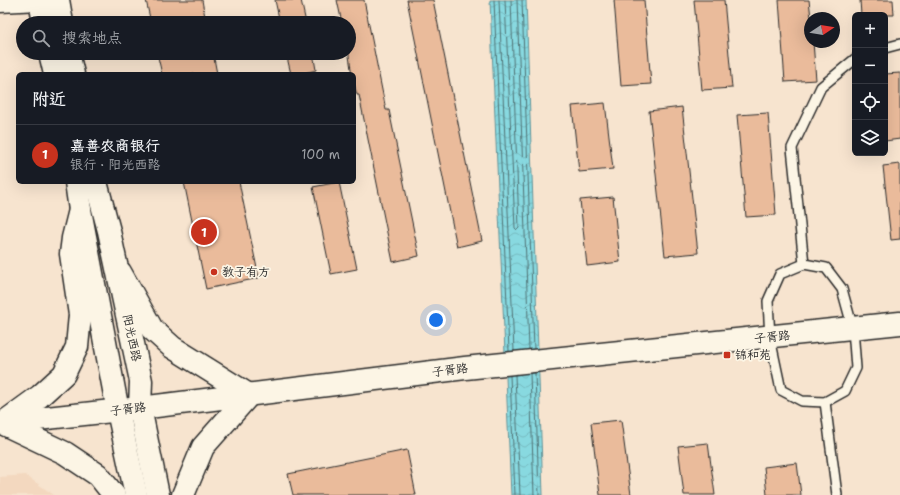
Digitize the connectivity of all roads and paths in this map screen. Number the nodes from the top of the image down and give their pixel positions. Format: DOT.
graph roads {
  1 [pos="46,0"];
  2 [pos="0,3"];
  3 [pos="45,16"];
  4 [pos="57,16"];
  5 [pos="900,44"];
  6 [pos="888,47"];
  7 [pos="52,60"];
  8 [pos="70,60"];
  9 [pos="852,62"];
  10 [pos="55,72"];
  11 [pos="73,72"];
  12 [pos="76,184"];
  13 [pos="96,184"];
  14 [pos="80,210"];
  15 [pos="116,264"];
  16 [pos="804,264"];
  17 [pos="900,323"];
  18 [pos="853,329"];
  19 [pos="770,338"];
  20 [pos="249,395"];
  21 [pos="825,402"];
  22 [pos="140,408"];
  23 [pos="118,411"];
  24 [pos="1,423"];
  25 [pos="114,495"];
  26 [pos="136,495"];
  27 [pos="158,495"];
  28 [pos="182,495"];
  29 [pos="836,495"];
  1 -- 2 [label="street"];
  1 -- 3 [label="street"];
  1 -- 4 [label="street"];
  5 -- 6 [label="lane"];
  7 -- 10 [label="street"];
  8 -- 11 [label="street"];
  9 -- 16 [label="lane"];
  12 -- 14 [label="street"];
  13 -- 15 [label="street, 阳光西路"];
  14 -- 23 [label="street"];
  14 -- 24 [label="street"];
  15 -- 20 [label="street"];
  15 -- 22 [label="street, 阳光西路"];
  16 -- 18 [label="lane"];
  16 -- 19 [label="lane"];
  17 -- 18 [label="street, 子胥路"];
  18 -- 19 [label="street, 子胥路"];
  18 -- 21 [label="lane"];
  19 -- 20 [label="street, 子胥路"];
  19 -- 21 [label="lane"];
  20 -- 22 [label="street, 子胥路"];
  20 -- 28 [label="street"];
  21 -- 29 [label="lane"];
  22 -- 23 [label="street, 子胥路"];
  22 -- 27 [label="street, 阳光西路"];
  23 -- 24 [label="street, 子胥路"];
  23 -- 26 [label="street"];
  24 -- 25 [label="street"];
}
